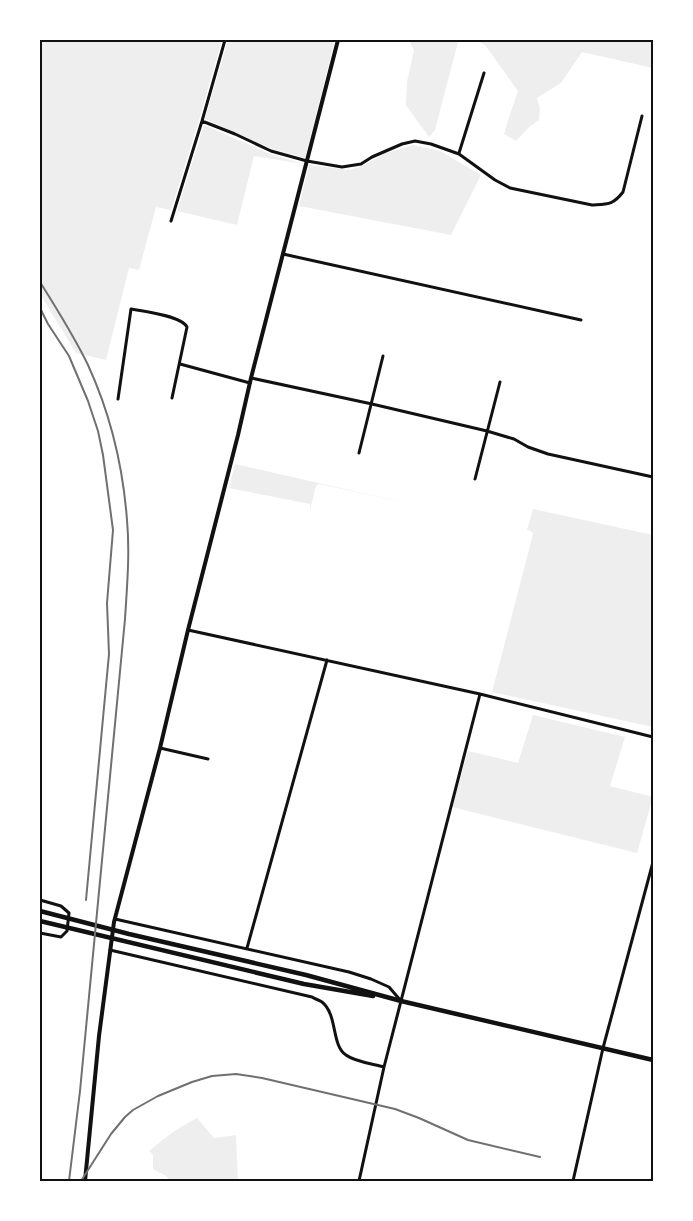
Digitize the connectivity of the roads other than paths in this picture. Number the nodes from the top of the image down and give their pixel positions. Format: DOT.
graph roads {
  1 [pos="225,40"];
  2 [pos="338,40"];
  3 [pos="484,73"];
  4 [pos="642,116"];
  5 [pos="202,121"];
  6 [pos="459,154"];
  7 [pos="307,161"];
  8 [pos="171,220"];
  9 [pos="283,254"];
  10 [pos="581,320"];
  11 [pos="384,356"];
  12 [pos="180,364"];
  13 [pos="251,380"];
  14 [pos="500,382"];
  15 [pos="172,398"];
  16 [pos="118,399"];
  17 [pos="372,404"];
  18 [pos="487,431"];
  19 [pos="359,453"];
  20 [pos="653,477"];
  21 [pos="475,479"];
  22 [pos="188,630"];
  23 [pos="327,660"];
  24 [pos="480,694"];
  25 [pos="653,738"];
  26 [pos="160,748"];
  27 [pos="208,759"];
  28 [pos="653,862"];
  29 [pos="40,900"];
  30 [pos="40,911"];
  31 [pos="115,919"];
  32 [pos="40,922"];
  33 [pos="40,933"];
  34 [pos="247,948"];
  35 [pos="110,950"];
  36 [pos="401,1001"];
  37 [pos="602,1048"];
  38 [pos="653,1060"];
  39 [pos="384,1067"];
  40 [pos="84,1181"];
  41 [pos="359,1181"];
  42 [pos="573,1181"];
  1 -- 5 [label="street"];
  2 -- 7 [label="street"];
  3 -- 6 [label="street"];
  4 -- 6 [label="street"];
  5 -- 7 [label="street"];
  5 -- 8 [label="street"];
  6 -- 7 [label="street"];
  7 -- 9 [label="street"];
  9 -- 10 [label="street"];
  9 -- 13 [label="street"];
  11 -- 17 [label="street"];
  12 -- 13 [label="street"];
  12 -- 15 [label="street"];
  12 -- 16 [label="street"];
  13 -- 17 [label="street"];
  13 -- 22 [label="street"];
  14 -- 18 [label="street"];
  17 -- 18 [label="street"];
  17 -- 19 [label="street"];
  18 -- 20 [label="street"];
  18 -- 21 [label="street"];
  22 -- 23 [label="street"];
  22 -- 26 [label="street"];
  23 -- 24 [label="street"];
  23 -- 34 [label="street"];
  24 -- 25 [label="street"];
  24 -- 36 [label="street"];
  26 -- 27 [label="street"];
  26 -- 31 [label="street"];
  28 -- 37 [label="street"];
  29 -- 33 [label="street"];
  30 -- 36 [label="main road"];
  31 -- 34 [label="street"];
  31 -- 35 [label="street"];
  32 -- 36 [label="main road"];
  34 -- 36 [label="street"];
  35 -- 39 [label="street"];
  35 -- 40 [label="street"];
  36 -- 37 [label="main road"];
  36 -- 39 [label="street"];
  37 -- 38 [label="main road"];
  37 -- 42 [label="street"];
  39 -- 41 [label="street"];
}
